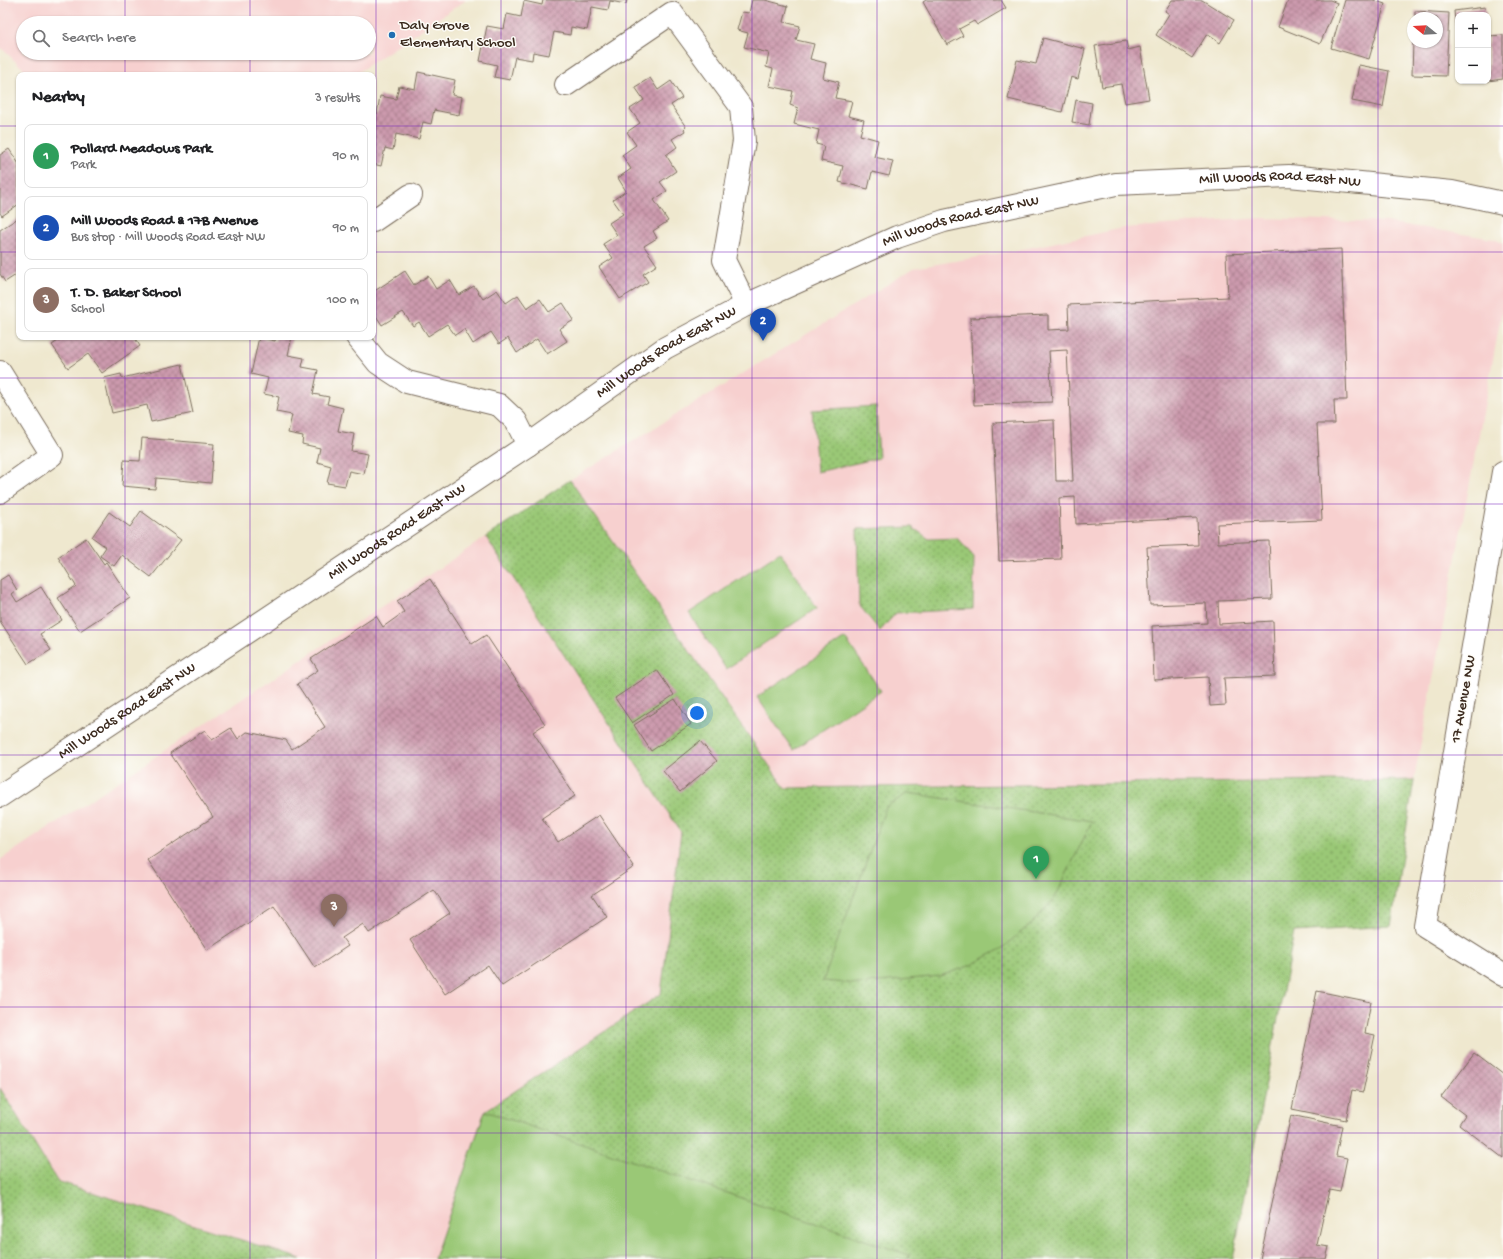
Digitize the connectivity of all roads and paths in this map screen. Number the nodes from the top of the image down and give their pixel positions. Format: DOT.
graph roads {
  1 [pos="566,85"];
  2 [pos="411,195"];
  3 [pos="1503,203"];
  4 [pos="376,219"];
  5 [pos="746,305"];
  6 [pos="359,340"];
  7 [pos="0,372"];
  8 [pos="528,445"];
  9 [pos="1503,472"];
  10 [pos="0,492"];
  11 [pos="0,796"];
  12 [pos="1503,975"];
  1 -- 5 [label="street"];
  2 -- 4 [label="street"];
  3 -- 5 [label="street, Mill Woods Road East NW"];
  5 -- 8 [label="street, Mill Woods Road East NW"];
  6 -- 8 [label="street"];
  7 -- 10 [label="street"];
  8 -- 11 [label="street, Mill Woods Road East NW"];
  9 -- 12 [label="street, 17 Avenue NW"];
}
